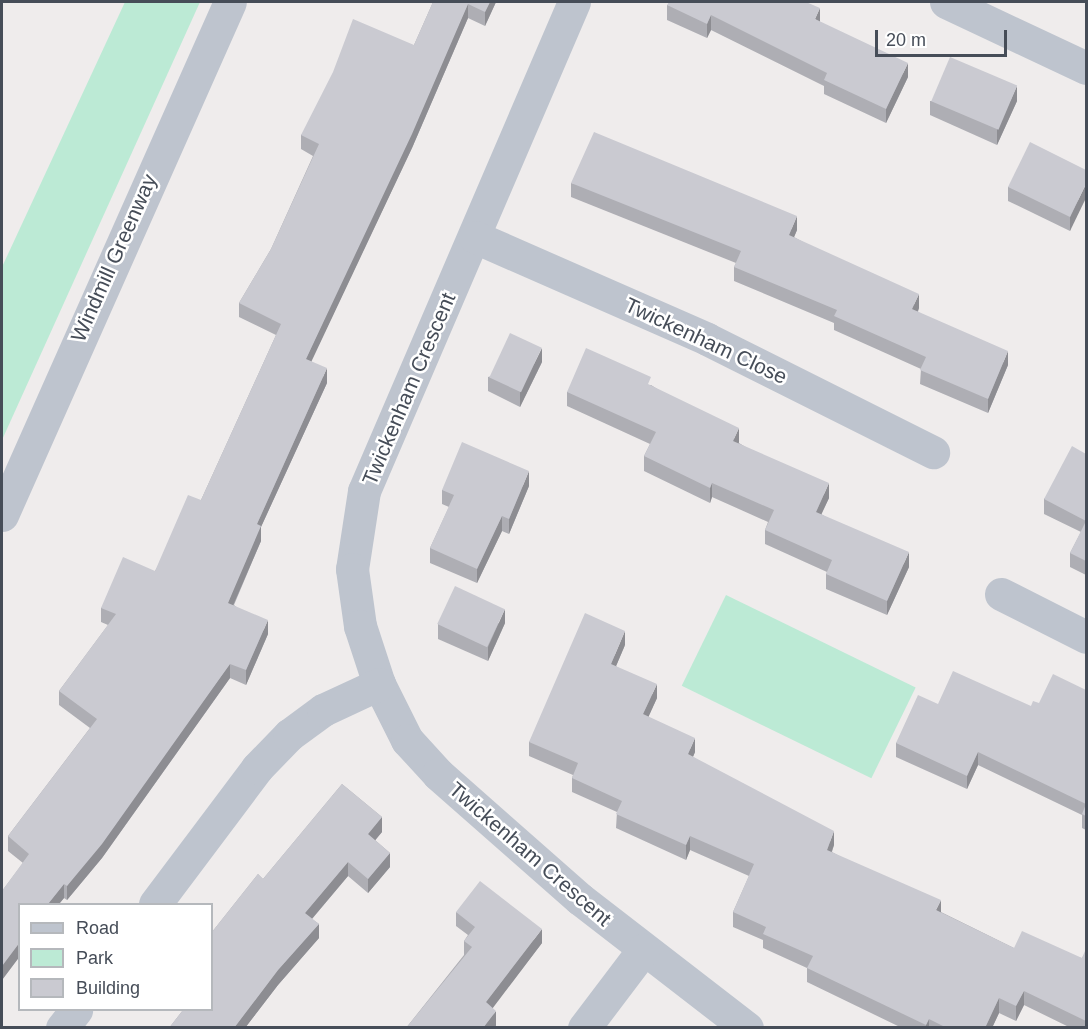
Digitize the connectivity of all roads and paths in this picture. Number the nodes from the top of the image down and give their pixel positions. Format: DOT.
graph roads {
  1 [pos="230,2"];
  2 [pos="574,2"];
  3 [pos="946,2"];
  4 [pos="1086,68"];
  5 [pos="476,237"];
  6 [pos="933,452"];
  7 [pos="2,515"];
  8 [pos="1001,594"];
  9 [pos="1086,638"];
  10 [pos="379,684"];
  11 [pos="156,903"];
  12 [pos="643,950"];
  13 [pos="75,1011"];
  14 [pos="62,1028"];
  15 [pos="584,1028"];
  16 [pos="747,1028"];
  1 -- 7 [label="street, Windmill Greenway"];
  2 -- 5 [label="street, Twickenham Crescent"];
  3 -- 4 [label="street"];
  5 -- 6 [label="street, Twickenham Close"];
  5 -- 10 [label="street, Twickenham Crescent"];
  8 -- 9 [label="street"];
  10 -- 11 [label="street"];
  10 -- 12 [label="street, Twickenham Crescent"];
  12 -- 15 [label="street"];
  12 -- 16 [label="street, Twickenham Crescent"];
  13 -- 14 [label="street"];
}
